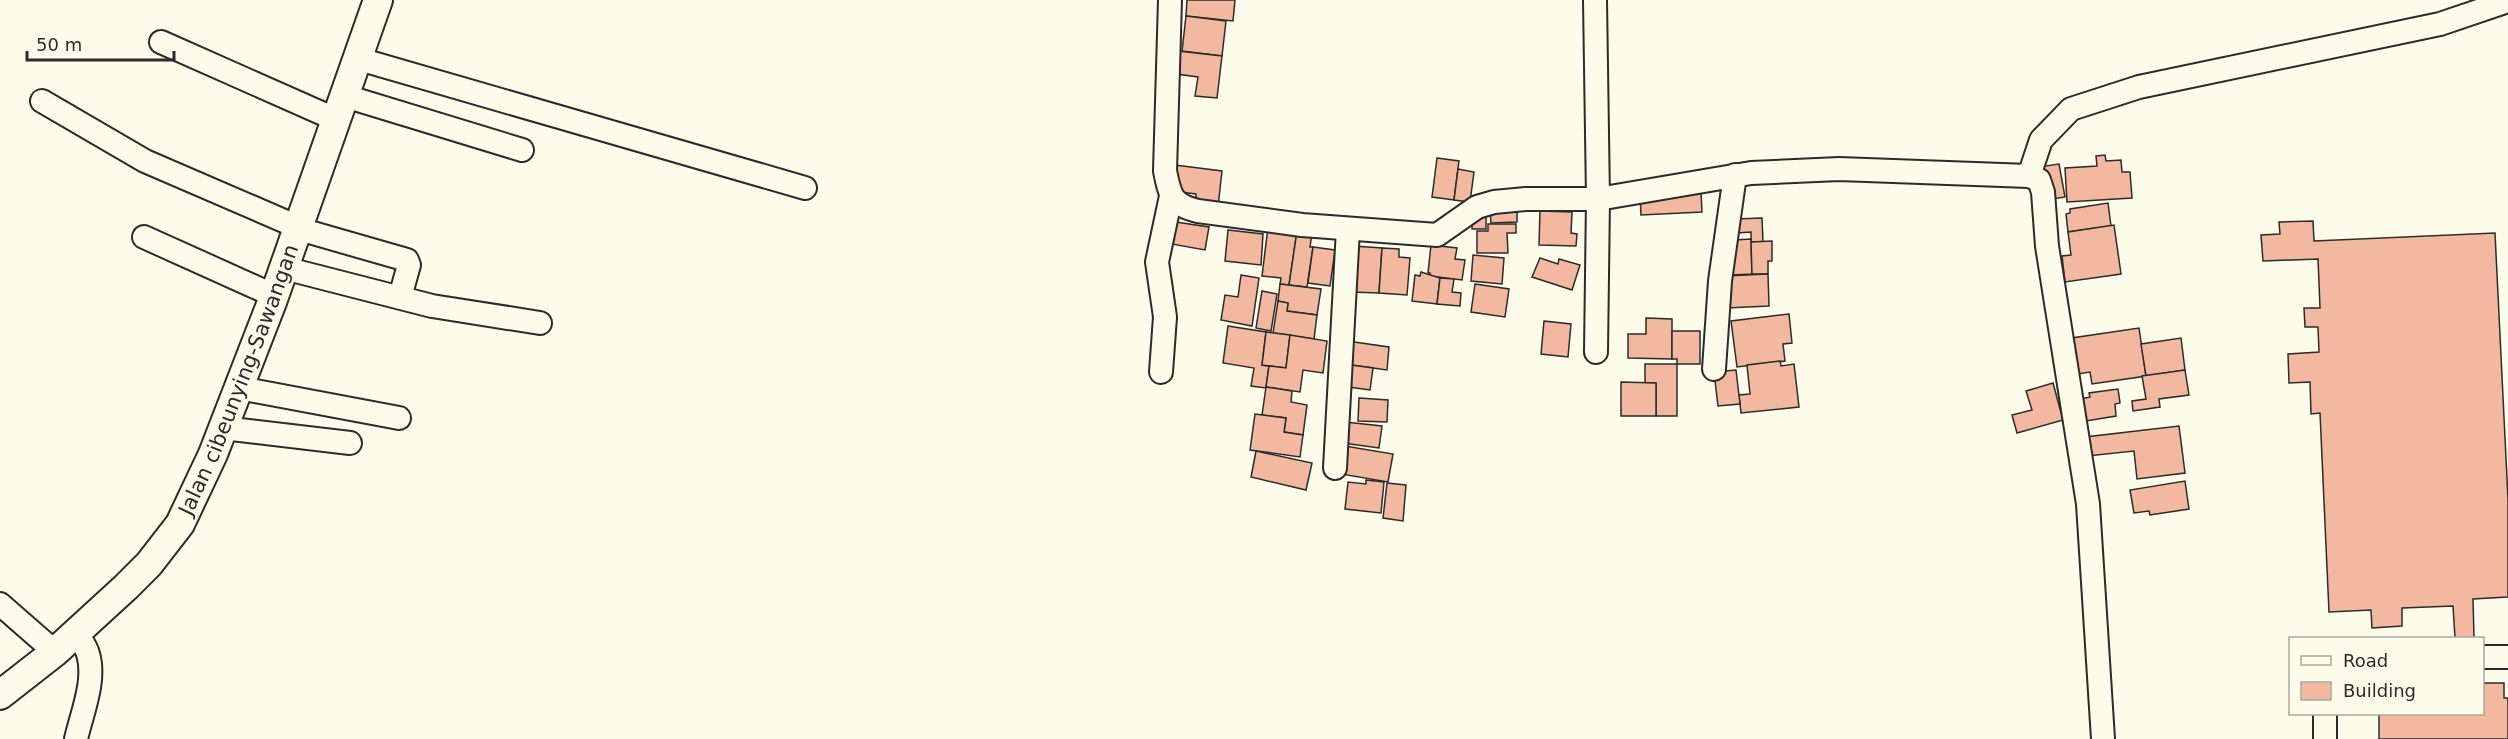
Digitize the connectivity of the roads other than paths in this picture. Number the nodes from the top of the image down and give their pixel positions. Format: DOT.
graph roads {
  1 [pos="378,0"];
  2 [pos="1170,0"];
  3 [pos="1595,0"];
  4 [pos="2508,1"];
  5 [pos="161,42"];
  6 [pos="359,59"];
  7 [pos="42,101"];
  8 [pos="341,108"];
  9 [pos="522,150"];
  10 [pos="1735,175"];
  11 [pos="2029,176"];
  12 [pos="805,188"];
  13 [pos="1171,196"];
  14 [pos="1598,199"];
  15 [pos="299,228"];
  16 [pos="1348,229"];
  17 [pos="144,237"];
  18 [pos="284,268"];
  19 [pos="275,296"];
  20 [pos="400,297"];
  21 [pos="540,323"];
  22 [pos="1596,352"];
  23 [pos="1714,369"];
  24 [pos="1161,372"];
  25 [pos="239,388"];
  26 [pos="399,418"];
  27 [pos="223,428"];
  28 [pos="350,443"];
  29 [pos="1335,468"];
  30 [pos="0,604"];
  31 [pos="76,632"];
  32 [pos="55,652"];
  33 [pos="2484,657"];
  34 [pos="2508,657"];
  35 [pos="0,695"];
  36 [pos="2325,715"];
  37 [pos="75,739"];
  38 [pos="2103,739"];
  39 [pos="2325,739"];
  1 -- 6 [label="main road, Jalan cibeunying-Sawangan"];
  2 -- 13 [label="street"];
  3 -- 14 [label="street"];
  4 -- 11 [label="street"];
  5 -- 8 [label="street"];
  6 -- 8 [label="main road, Jalan cibeunying-Sawangan"];
  6 -- 12 [label="street"];
  7 -- 15 [label="street"];
  8 -- 9 [label="street"];
  8 -- 15 [label="main road, Jalan cibeunying-Sawangan"];
  10 -- 11 [label="street"];
  10 -- 14 [label="street"];
  10 -- 23 [label="street"];
  11 -- 38 [label="street"];
  13 -- 16 [label="street"];
  13 -- 24 [label="street"];
  14 -- 16 [label="street"];
  14 -- 22 [label="street"];
  15 -- 18 [label="main road, Jalan cibeunying-Sawangan"];
  15 -- 20 [label="street"];
  16 -- 29 [label="street"];
  17 -- 19 [label="street"];
  18 -- 19 [label="main road, Jalan cibeunying-Sawangan"];
  18 -- 20 [label="street"];
  19 -- 25 [label="main road, Jalan cibeunying-Sawangan"];
  20 -- 21 [label="street"];
  25 -- 26 [label="street"];
  25 -- 27 [label="main road, Jalan cibeunying-Sawangan"];
  27 -- 28 [label="street"];
  27 -- 31 [label="main road, Jalan cibeunying-Sawangan"];
  30 -- 32 [label="street"];
  31 -- 32 [label="main road, Jalan cibeunying-Sawangan"];
  31 -- 37 [label="street"];
  32 -- 35 [label="main road, Jalan cibeunying-Sawangan"];
  33 -- 34 [label="street"];
  36 -- 39 [label="street"];
}
